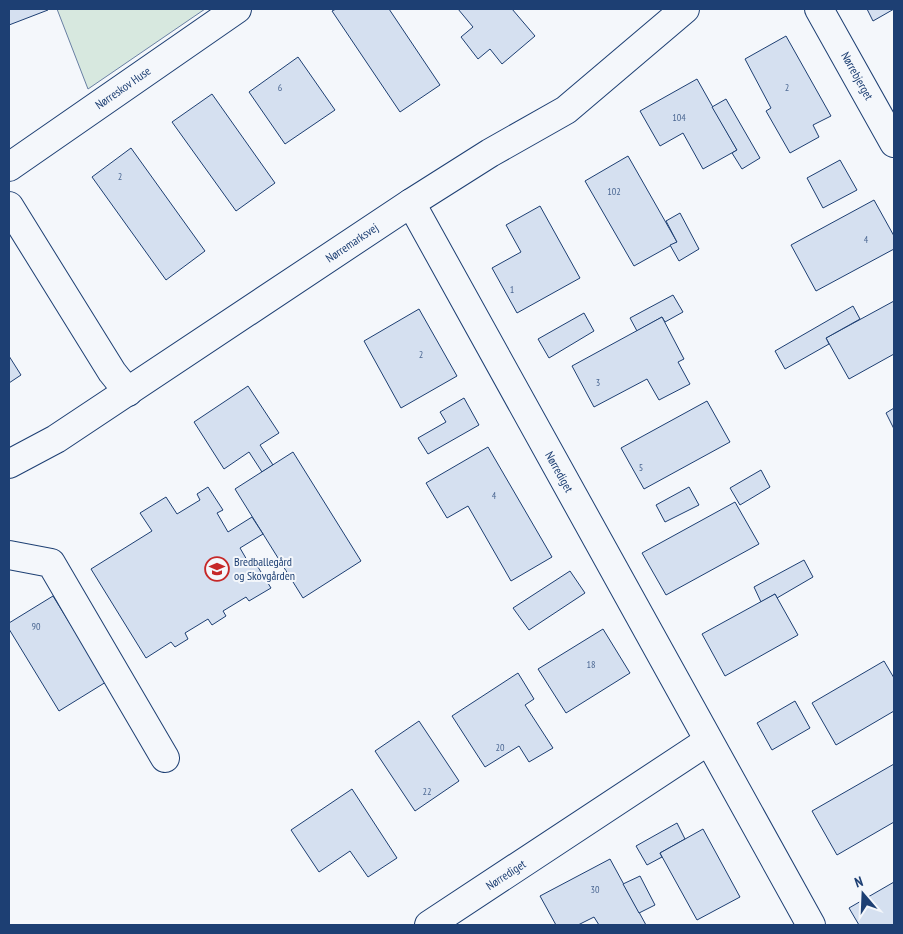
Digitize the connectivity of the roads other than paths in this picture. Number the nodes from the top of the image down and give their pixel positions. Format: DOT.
graph roads {
  1 [pos="237,9"];
  2 [pos="685,9"];
  3 [pos="819,9"];
  4 [pos="894,143"];
  5 [pos="9,167"];
  6 [pos="410,203"];
  7 [pos="9,206"];
  8 [pos="128,392"];
  9 [pos="9,464"];
  10 [pos="9,555"];
  11 [pos="708,741"];
  12 [pos="164,758"];
  13 [pos="429,925"];
  14 [pos="810,925"];
  1 -- 5 [label="street, Nørreskov Huse"];
  2 -- 6 [label="street, Nørremarksvej"];
  3 -- 4 [label="street, Nørrebjerget"];
  6 -- 8 [label="street, Nørremarksvej"];
  6 -- 11 [label="street, Nørrediget"];
  7 -- 8 [label="street"];
  8 -- 9 [label="street, Nørremarksvej"];
  10 -- 12 [label="street"];
  11 -- 13 [label="street, Nørrediget"];
  11 -- 14 [label="street, Nørrediget"];
}
